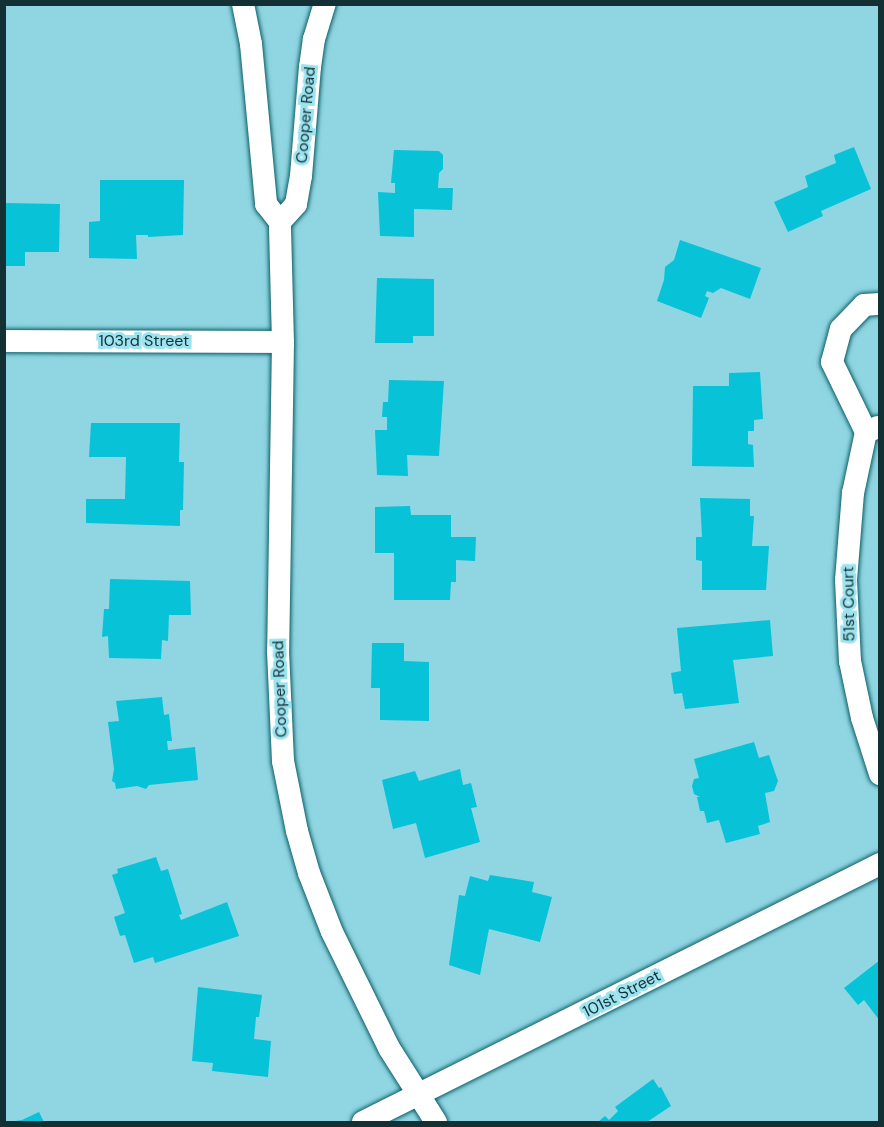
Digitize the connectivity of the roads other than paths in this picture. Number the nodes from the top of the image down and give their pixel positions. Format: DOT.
graph roads {
  1 [pos="243,4"];
  2 [pos="325,4"];
  3 [pos="280,222"];
  4 [pos="879,304"];
  5 [pos="4,341"];
  6 [pos="283,342"];
  7 [pos="873,429"];
  8 [pos="879,774"];
  9 [pos="879,864"];
  10 [pos="418,1095"];
  11 [pos="363,1122"];
  12 [pos="436,1122"];
  1 -- 3 [label="street, Cooper Road"];
  2 -- 3 [label="street, Cooper Road"];
  3 -- 6 [label="street, Cooper Road"];
  4 -- 7 [label="street, 51st Court"];
  5 -- 6 [label="street, 103rd Street"];
  6 -- 10 [label="street, Cooper Road"];
  7 -- 8 [label="street, 51st Court"];
  9 -- 10 [label="street, 101st Street"];
  10 -- 11 [label="street, 101st Street"];
  10 -- 12 [label="street, Cooper Road"];
}
